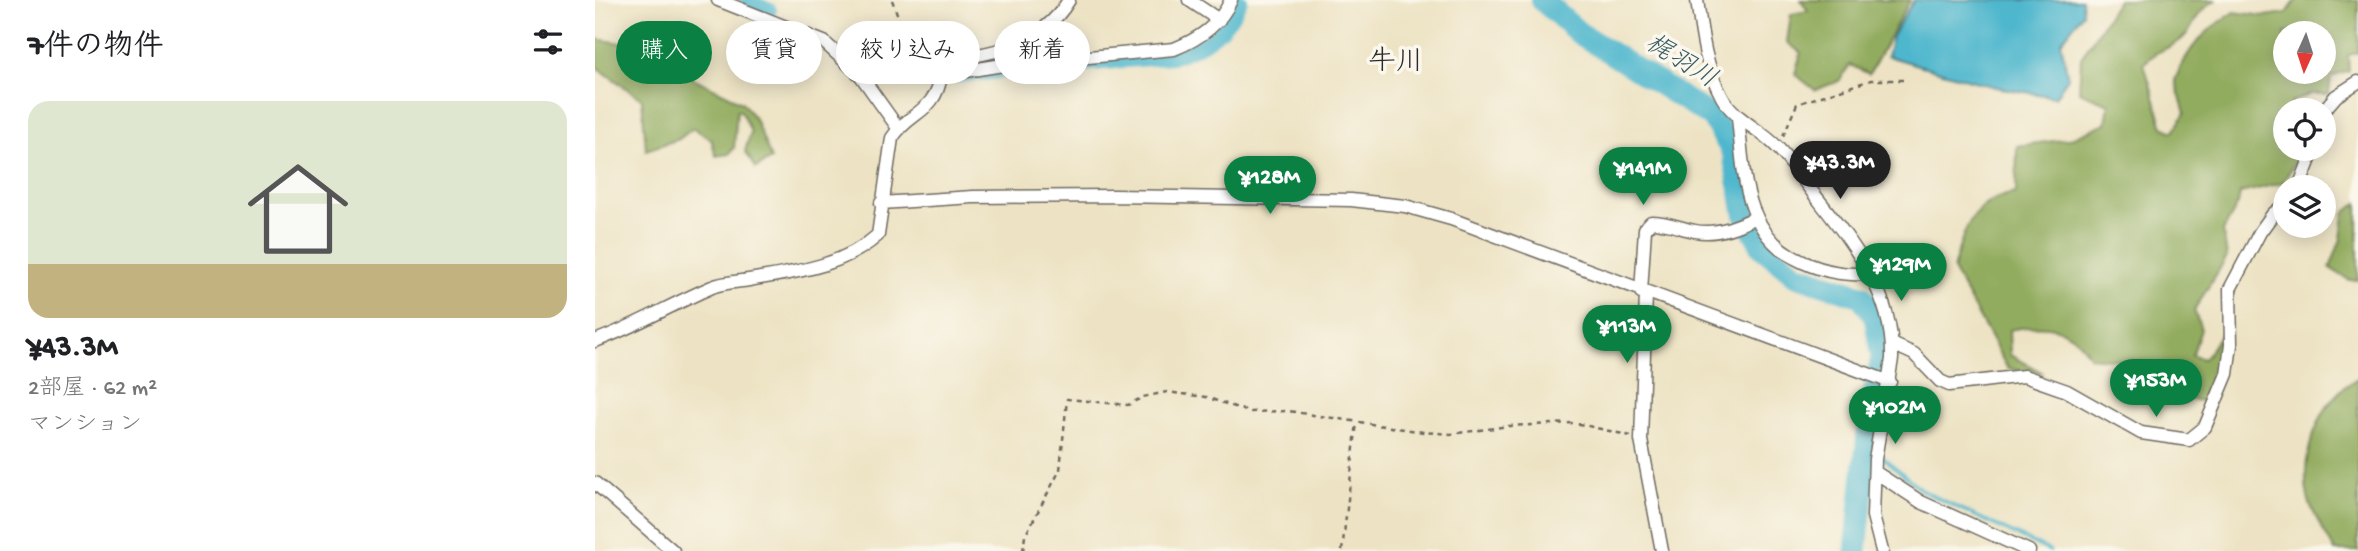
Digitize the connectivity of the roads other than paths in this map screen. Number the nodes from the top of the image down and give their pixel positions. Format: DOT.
graph roads {
  1 [pos="718,0"];
  2 [pos="1069,0"];
  3 [pos="1189,0"];
  4 [pos="1231,0"];
  5 [pos="1697,0"];
  6 [pos="1219,20"];
  7 [pos="980,56"];
  8 [pos="2358,82"];
  9 [pos="2334,98"];
  10 [pos="1738,117"];
  11 [pos="898,128"];
  12 [pos="881,203"];
  13 [pos="2273,214"];
  14 [pos="1754,218"];
  15 [pos="1872,274"];
  16 [pos="1644,293"];
  17 [pos="595,341"];
  18 [pos="1892,344"];
  19 [pos="1887,381"];
  20 [pos="1875,472"];
  21 [pos="595,483"];
  22 [pos="673,551"];
  23 [pos="1662,551"];
  24 [pos="1882,551"];
  25 [pos="2029,551"];
  1 -- 11 [label="street"];
  2 -- 7 [label="street"];
  3 -- 6 [label="street"];
  4 -- 6 [label="street"];
  5 -- 10 [label="street"];
  6 -- 11 [label="street"];
  8 -- 9 [label="street"];
  10 -- 14 [label="street"];
  10 -- 15 [label="street"];
  11 -- 12 [label="street"];
  12 -- 16 [label="street"];
  12 -- 17 [label="street"];
  13 -- 18 [label="street"];
  14 -- 15 [label="street"];
  14 -- 16 [label="street"];
  15 -- 18 [label="street"];
  16 -- 19 [label="street"];
  16 -- 23 [label="street"];
  18 -- 19 [label="street"];
  19 -- 20 [label="street"];
  20 -- 24 [label="street"];
  20 -- 25 [label="street"];
  21 -- 22 [label="street"];
}
